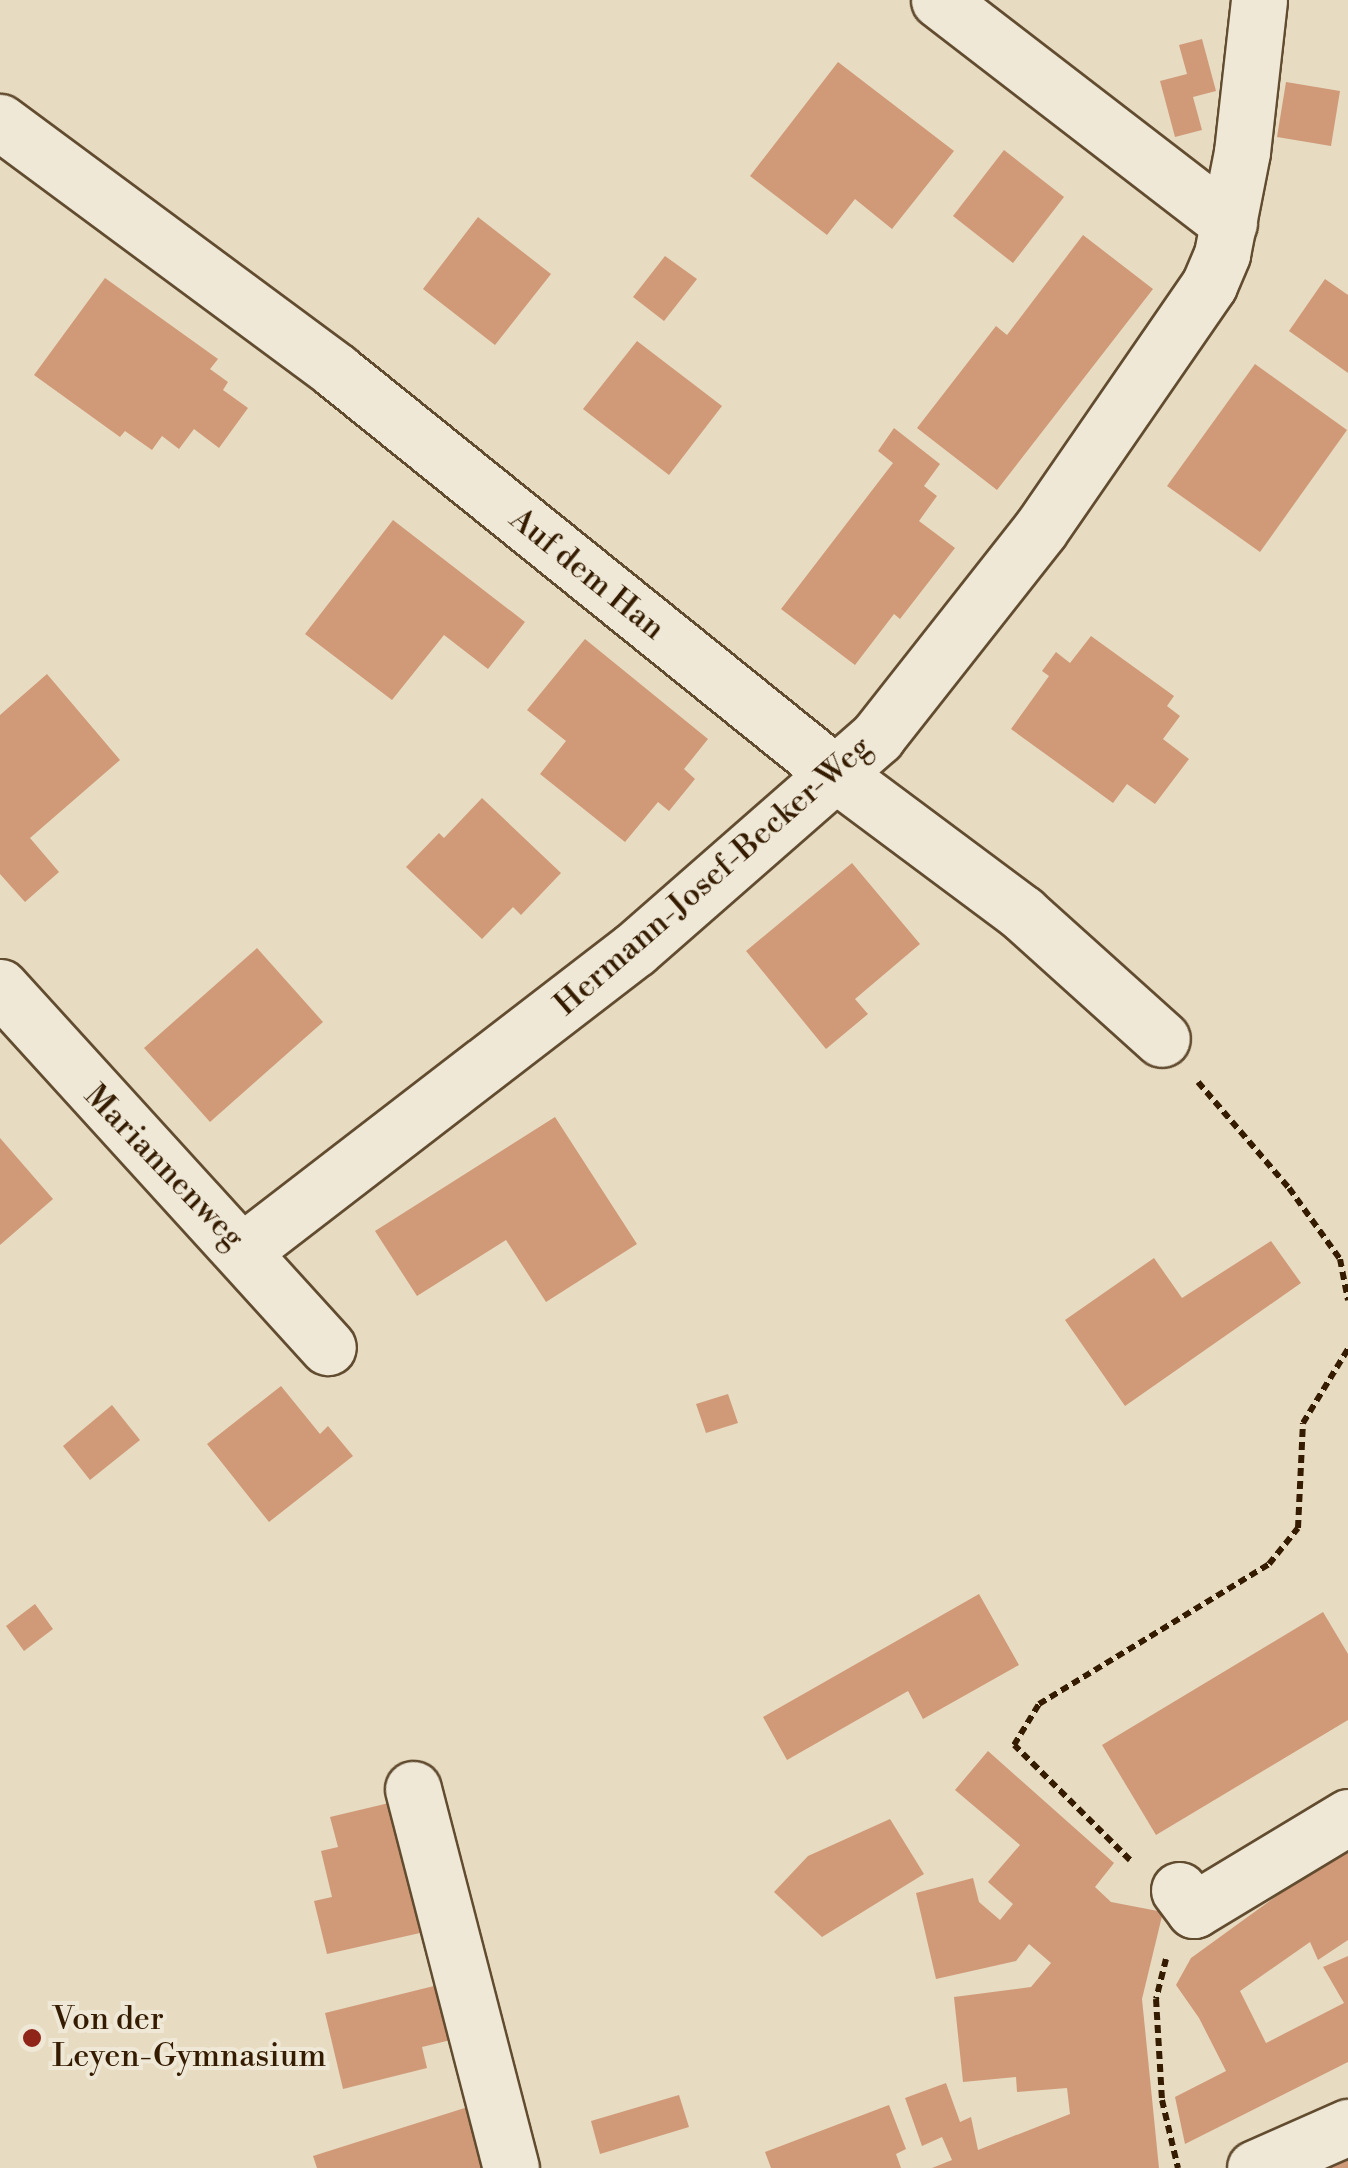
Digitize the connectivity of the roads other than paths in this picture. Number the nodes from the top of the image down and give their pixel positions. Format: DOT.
graph roads {
  1 [pos="939,0"];
  2 [pos="1258,0"];
  3 [pos="0,122"];
  4 [pos="1229,223"];
  5 [pos="837,775"];
  6 [pos="0,987"];
  7 [pos="1162,1040"];
  8 [pos="244,1250"];
  9 [pos="328,1347"];
  10 [pos="413,1790"];
  11 [pos="1348,1817"];
  12 [pos="1186,1900"];
  13 [pos="1348,2127"];
  14 [pos="510,2168"];
  15 [pos="1254,2168"];
  1 -- 4 [label="street"];
  2 -- 4 [label="street, Hermann-Josef-Becker-Weg"];
  3 -- 5 [label="street, Auf dem Han"];
  4 -- 5 [label="street, Hermann-Josef-Becker-Weg"];
  5 -- 7 [label="street, Auf dem Han"];
  5 -- 8 [label="street, Hermann-Josef-Becker-Weg"];
  6 -- 8 [label="street, Mariannenweg"];
  8 -- 9 [label="street, Mariannenweg"];
  10 -- 14 [label="street"];
  11 -- 12 [label="street"];
  13 -- 15 [label="street"];
}
